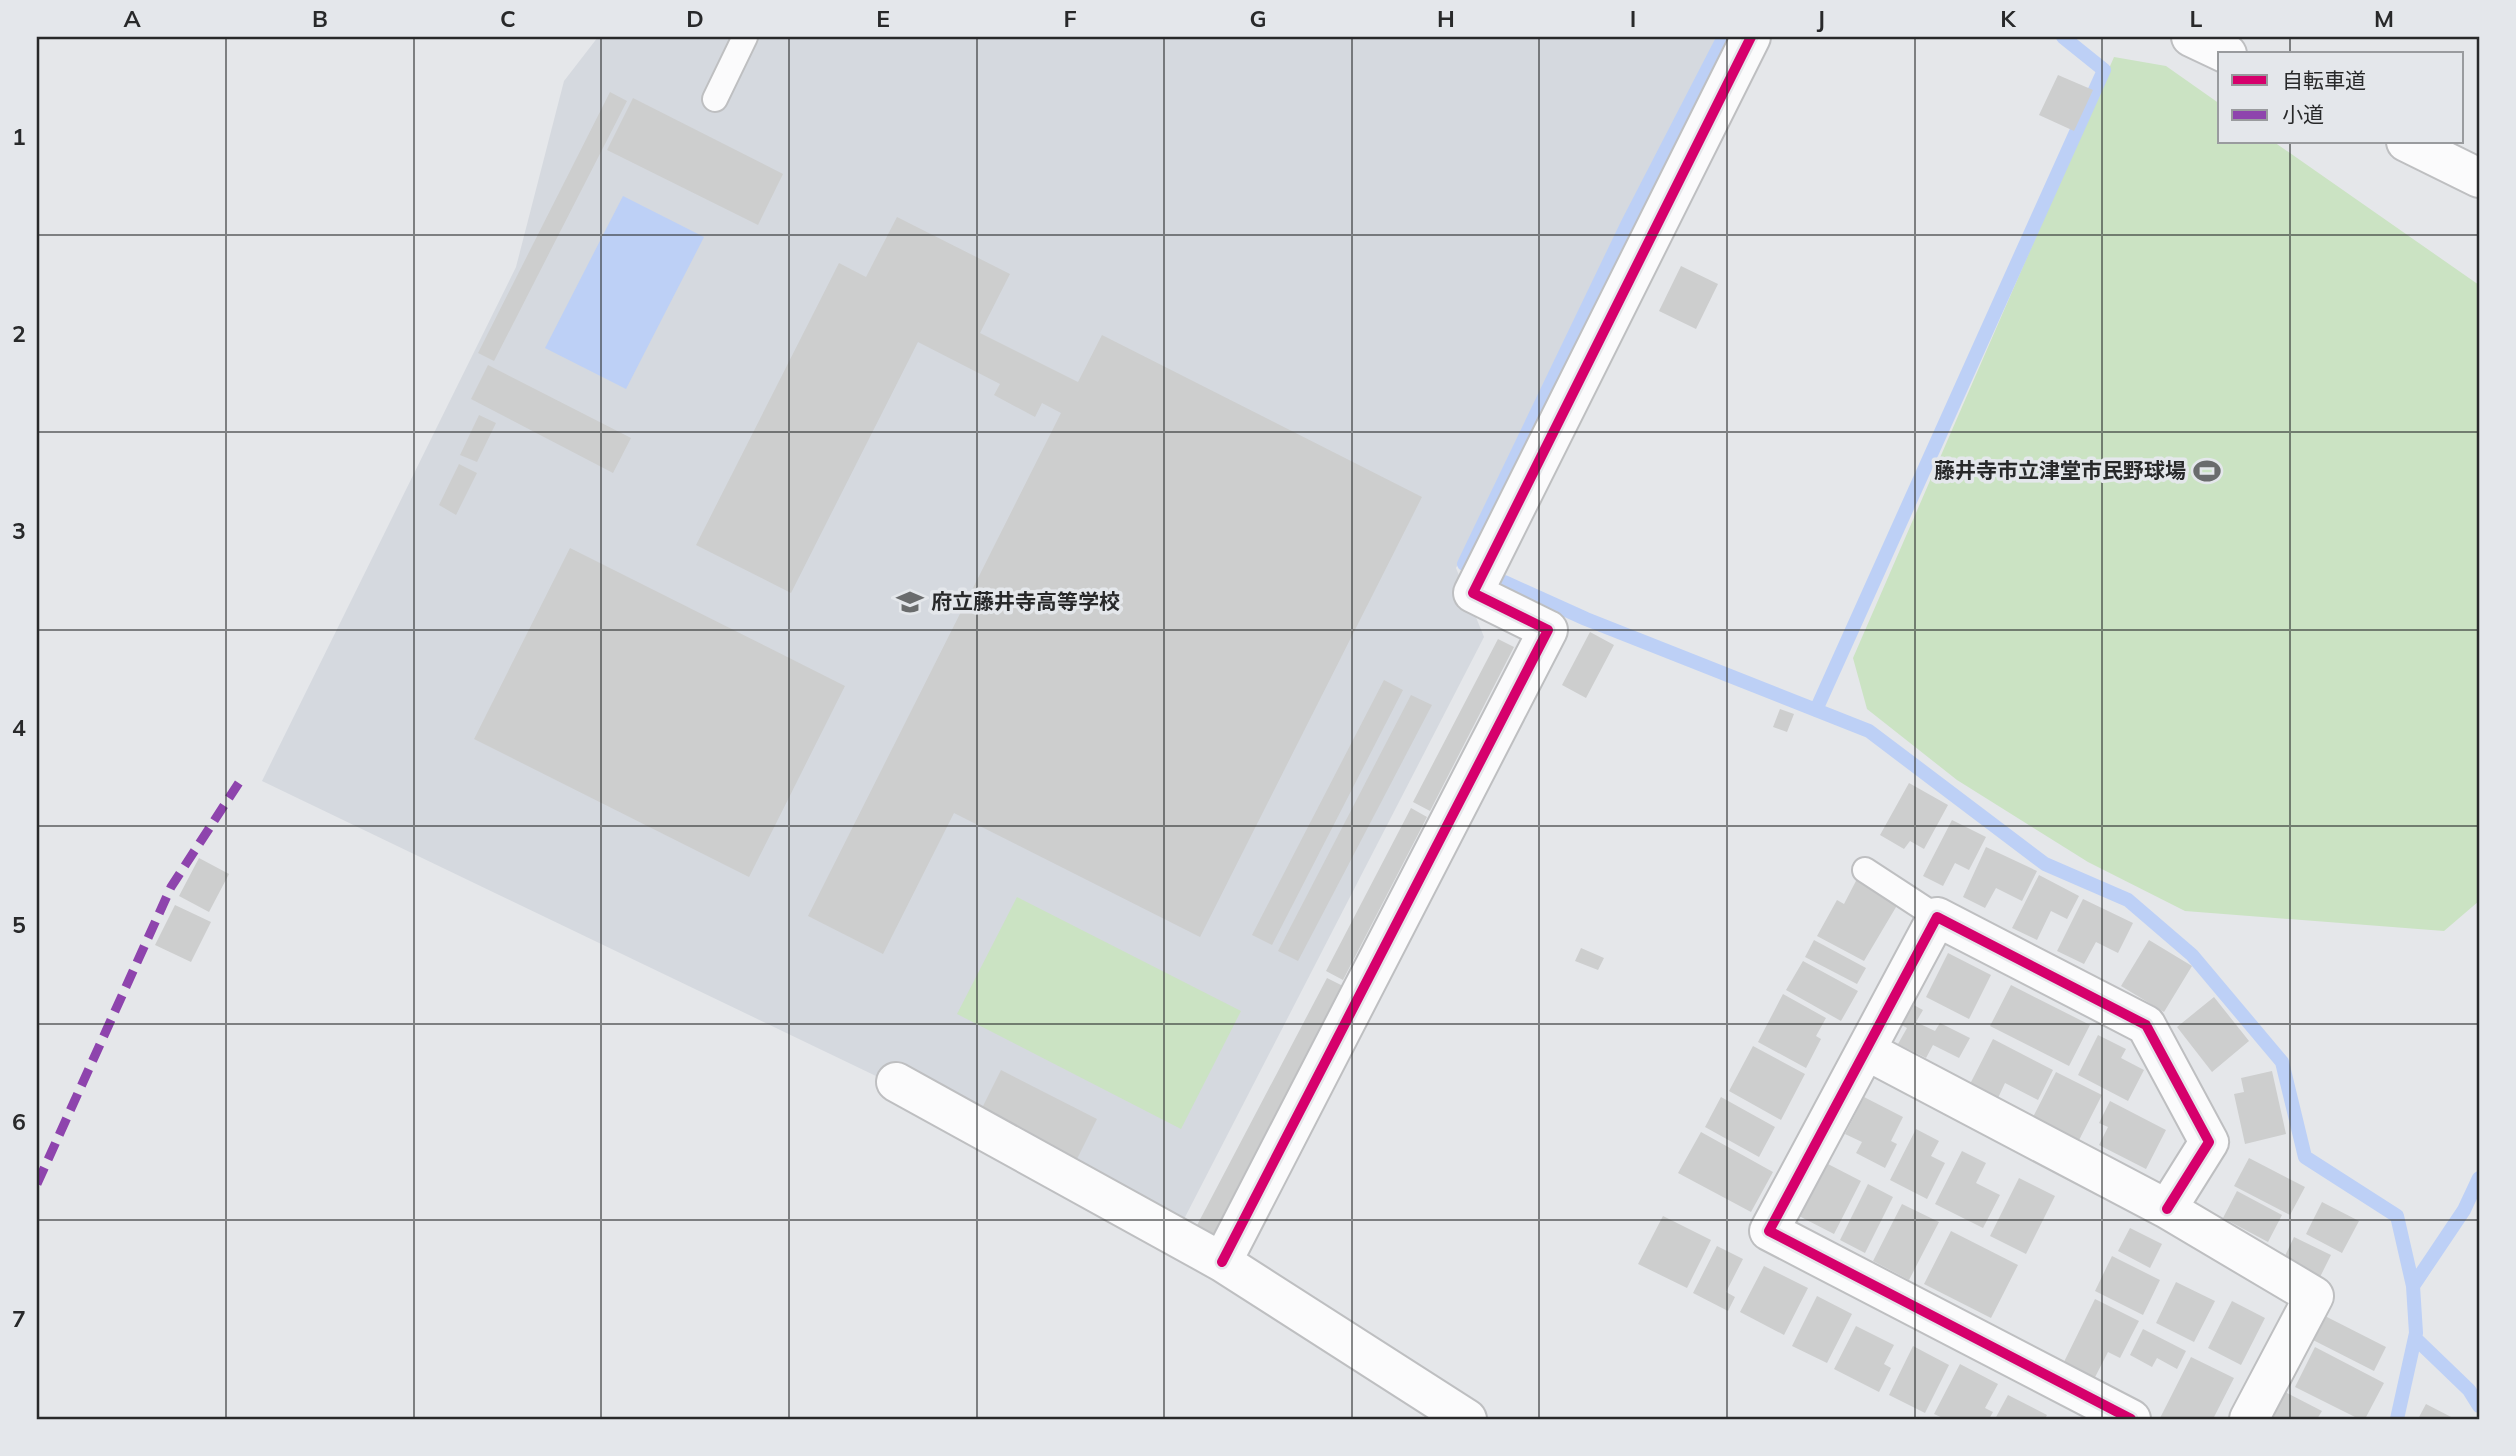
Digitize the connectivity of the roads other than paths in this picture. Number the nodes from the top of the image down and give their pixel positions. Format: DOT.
graph roads {
  1 [pos="745,37"];
  2 [pos="1751,37"];
  3 [pos="2191,37"];
  4 [pos="2223,52"];
  5 [pos="715,99"];
  6 [pos="2410,144"];
  7 [pos="2479,178"];
  8 [pos="1866,870"];
  9 [pos="1937,917"];
  10 [pos="1867,1051"];
  11 [pos="896,1082"];
  12 [pos="2167,1209"];
  13 [pos="1222,1262"];
  14 [pos="1467,1419"];
  15 [pos="2131,1419"];
  16 [pos="2249,1419"];
  1 -- 5 [label="lane"];
  2 -- 13 [label="street"];
  3 -- 4 [label="street"];
  6 -- 7 [label="street"];
  8 -- 9 [label="lane"];
  9 -- 10 [label="street"];
  9 -- 12 [label="street"];
  10 -- 12 [label="street"];
  10 -- 15 [label="street"];
  11 -- 13 [label="street"];
  12 -- 16 [label="street"];
  13 -- 14 [label="street"];
}
